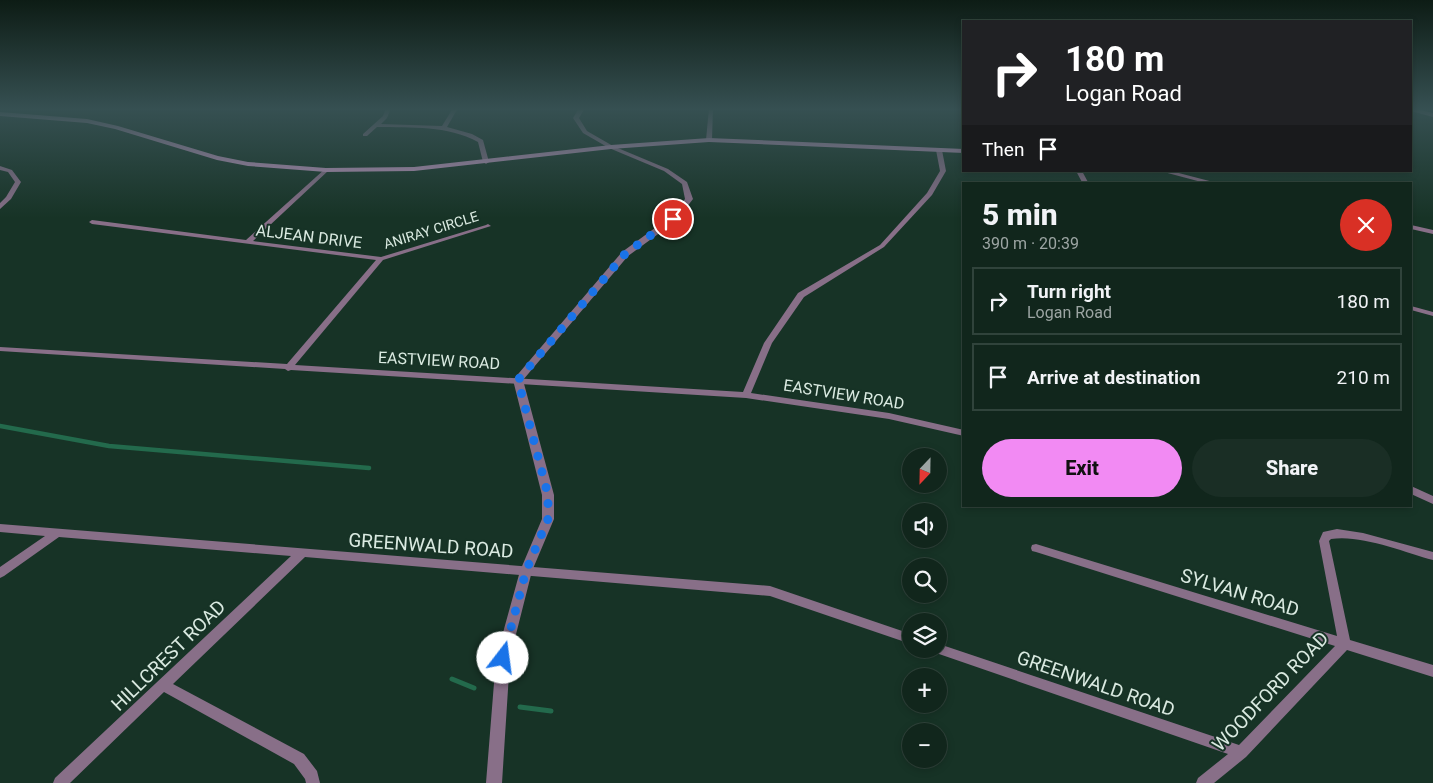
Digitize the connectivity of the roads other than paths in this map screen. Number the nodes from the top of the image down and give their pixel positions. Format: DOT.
graph roads {
  1 [pos="173,145"];
  2 [pos="482,145"];
  3 [pos="606,145"];
  4 [pos="645,145"];
  5 [pos="813,145"];
  6 [pos="610,147"];
  7 [pos="939,150"];
  8 [pos="962,151"];
  9 [pos="486,162"];
  10 [pos="0,168"];
  11 [pos="326,170"];
  12 [pos="1167,172"];
  13 [pos="1210,182"];
  14 [pos="0,207"];
  15 [pos="92,222"];
  16 [pos="488,226"];
  17 [pos="1412,228"];
  18 [pos="1433,232"];
  19 [pos="247,242"];
  20 [pos="381,259"];
  21 [pos="1412,308"];
  22 [pos="1433,314"];
  23 [pos="0,349"];
  24 [pos="288,368"];
  25 [pos="518,380"];
  26 [pos="746,395"];
  27 [pos="962,433"];
  28 [pos="1412,490"];
  29 [pos="1433,500"];
  30 [pos="0,528"];
  31 [pos="55,534"];
  32 [pos="1036,548"];
  33 [pos="301,554"];
  34 [pos="1433,556"];
  35 [pos="526,571"];
  36 [pos="0,573"];
  37 [pos="902,636"];
  38 [pos="1345,644"];
  39 [pos="947,652"];
  40 [pos="1433,671"];
  41 [pos="163,685"];
  42 [pos="1241,752"];
  43 [pos="60,783"];
  44 [pos="313,783"];
  45 [pos="494,783"];
  46 [pos="1203,783"];
  1 -- 11 [label="main road"];
  2 -- 9 [label="street"];
  3 -- 6 [label="street"];
  4 -- 6 [label="main road"];
  5 -- 7 [label="main road"];
  6 -- 9 [label="main road"];
  6 -- 25 [label="street"];
  7 -- 8 [label="main road"];
  7 -- 26 [label="street"];
  9 -- 11 [label="main road"];
  10 -- 14 [label="street"];
  11 -- 19 [label="street"];
  12 -- 13 [label="street"];
  15 -- 19 [label="street, ALJEAN DRIVE"];
  16 -- 20 [label="street, ANIRAY CIRCLE"];
  17 -- 18 [label="street"];
  19 -- 20 [label="street, ALJEAN DRIVE"];
  20 -- 24 [label="street, ALJEAN DRIVE"];
  21 -- 22 [label="street"];
  23 -- 24 [label="street, EASTVIEW ROAD"];
  24 -- 25 [label="street, EASTVIEW ROAD"];
  25 -- 26 [label="street, EASTVIEW ROAD"];
  25 -- 35 [label="street"];
  26 -- 27 [label="street, EASTVIEW ROAD"];
  28 -- 29 [label="street"];
  30 -- 31 [label="street, GREENWALD ROAD"];
  31 -- 33 [label="street, GREENWALD ROAD"];
  31 -- 36 [label="street"];
  32 -- 38 [label="street, SYLVAN ROAD"];
  33 -- 35 [label="street, GREENWALD ROAD"];
  33 -- 41 [label="street, HILLCREST ROAD"];
  34 -- 38 [label="street, WOODFORD ROAD"];
  35 -- 37 [label="street, GREENWALD ROAD"];
  35 -- 45 [label="street"];
  38 -- 40 [label="street, SYLVAN ROAD"];
  38 -- 42 [label="street, WOODFORD ROAD"];
  39 -- 42 [label="street, GREENWALD ROAD"];
  41 -- 43 [label="street, HILLCREST ROAD"];
  41 -- 44 [label="street"];
  42 -- 46 [label="street, WOODFORD ROAD"];
}
